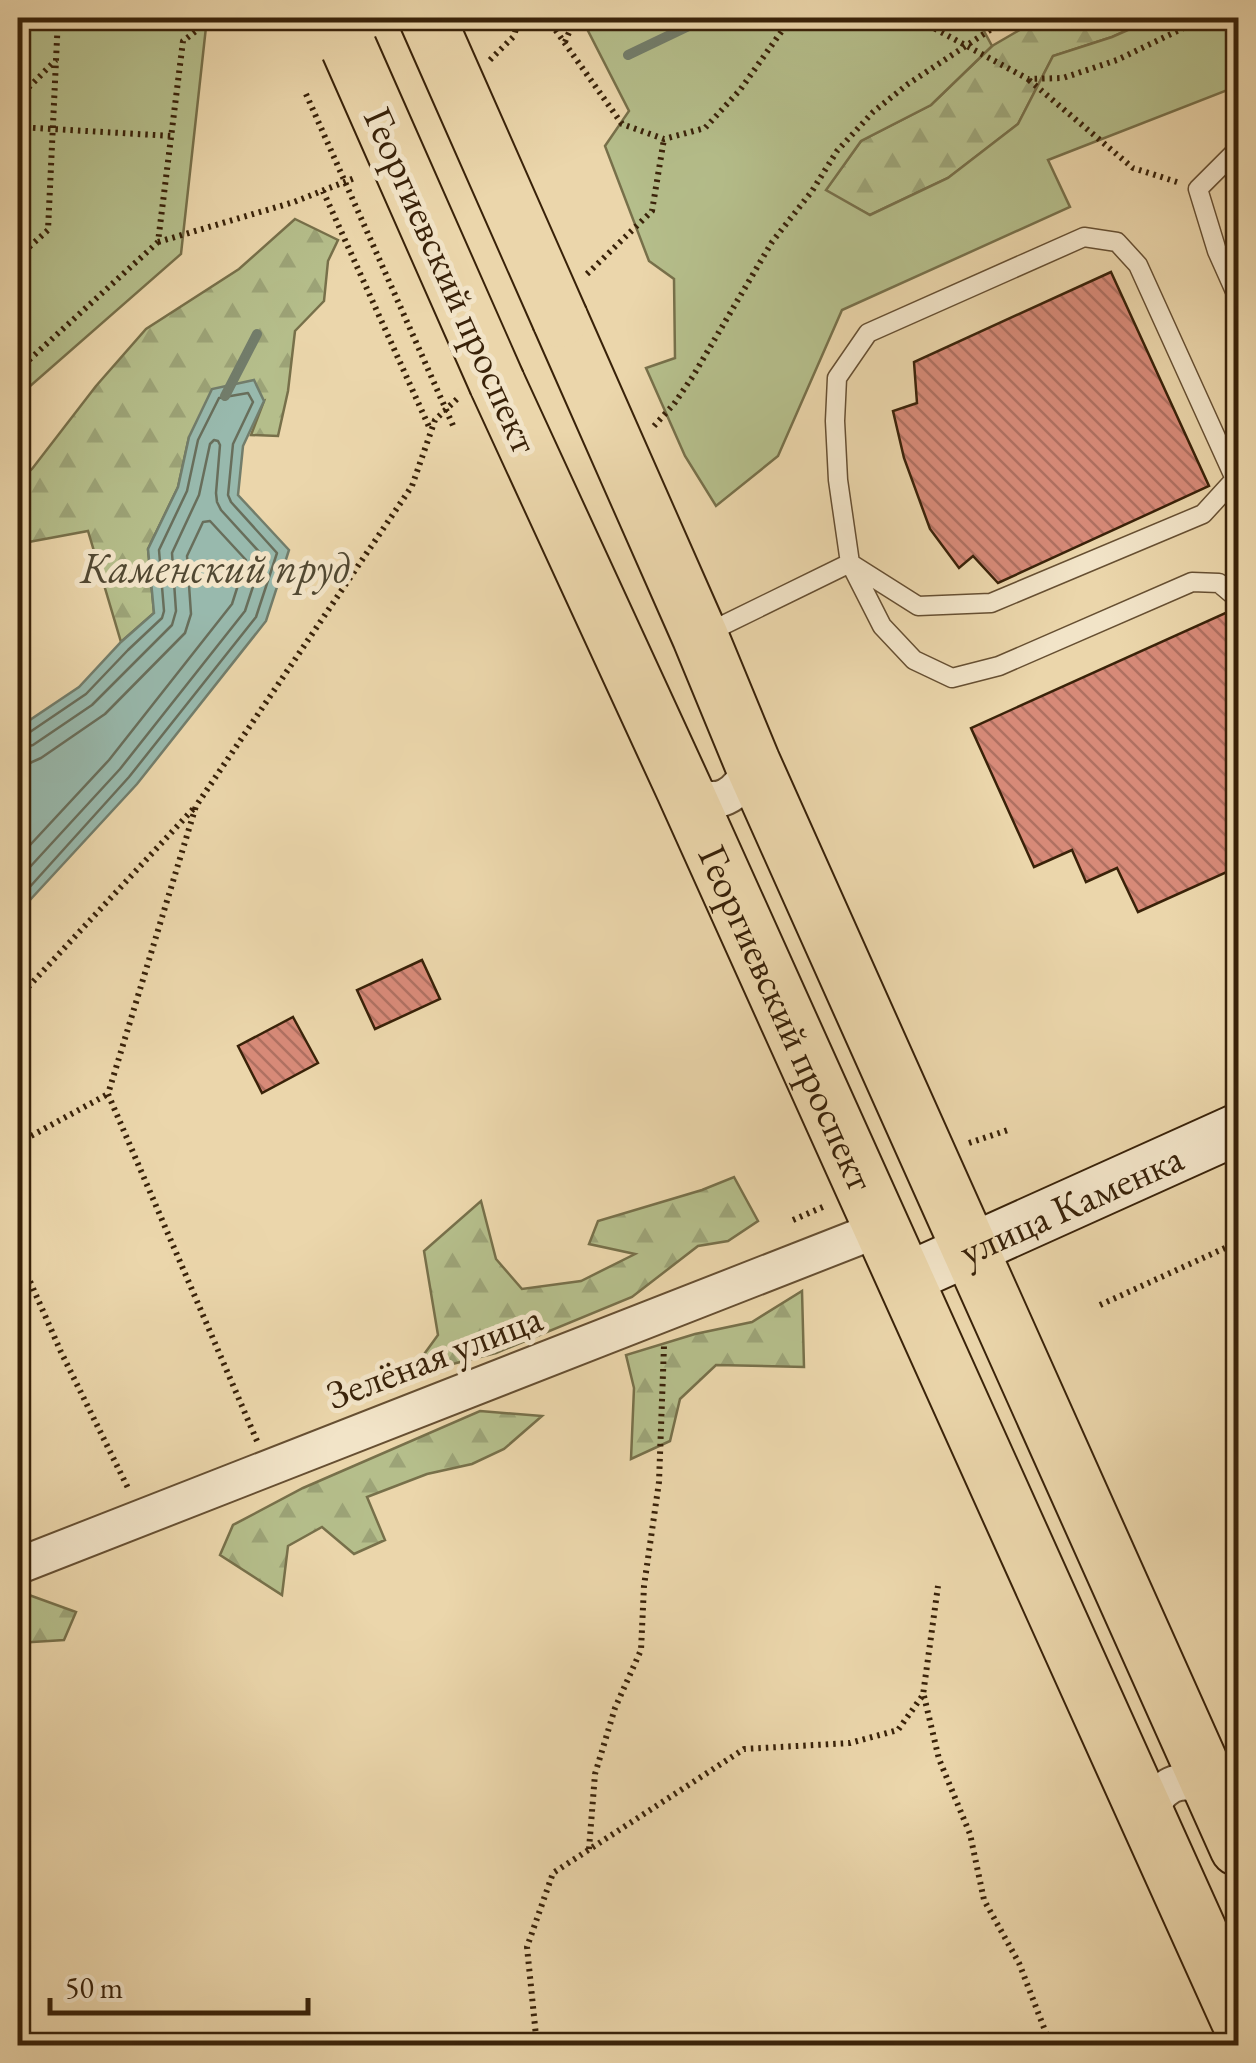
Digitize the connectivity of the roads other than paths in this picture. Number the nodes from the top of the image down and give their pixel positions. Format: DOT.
graph roads {
  1 [pos="427,18"];
  2 [pos="342,33"];
  3 [pos="1238,152"];
  4 [pos="1238,298"];
  5 [pos="850,563"];
  6 [pos="1238,599"];
  7 [pos="700,636"];
  8 [pos="752,762"];
  9 [pos="684,789"];
  10 [pos="1238,1129"];
  11 [pos="882,1228"];
  12 [pos="972,1250"];
  13 [pos="905,1279"];
  14 [pos="24,1549"];
  15 [pos="1218,1783"];
  16 [pos="1148,1816"];
  17 [pos="1238,1848"];
  18 [pos="1238,2018"];
  1 -- 7 [label="main road, Георгиевский проспект, bridge"];
  2 -- 9 [label="main road, Георгиевский проспект, bridge"];
  3 -- 4 [label="lane"];
  5 -- 5 [label="lane"];
  5 -- 6 [label="lane"];
  5 -- 7 [label="lane"];
  7 -- 8 [label="main road, Георгиевский проспект"];
  8 -- 9 [label="street"];
  8 -- 12 [label="main road, Георгиевский проспект"];
  9 -- 11 [label="main road, Георгиевский проспект"];
  10 -- 12 [label="main road, улица Каменка"];
  11 -- 13 [label="main road, Георгиевский проспект"];
  11 -- 14 [label="street, Зелёная улица"];
  12 -- 13 [label="main road, улица Каменка"];
  12 -- 15 [label="main road, Георгиевский проспект"];
  13 -- 16 [label="main road, Георгиевский проспект"];
  15 -- 16 [label="street"];
  15 -- 17 [label="main road, Георгиевский проспект"];
  16 -- 18 [label="main road, Георгиевский проспект"];
}
